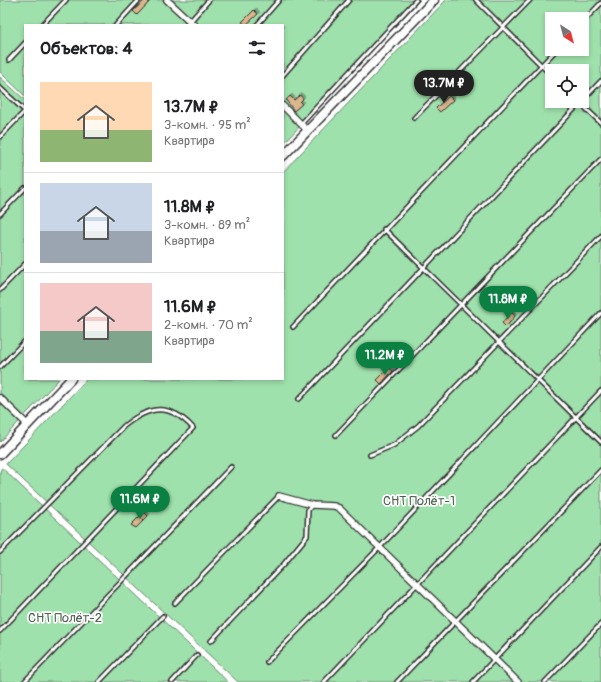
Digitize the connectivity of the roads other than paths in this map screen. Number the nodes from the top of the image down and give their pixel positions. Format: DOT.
graph roads {
  1 [pos="66,0"];
  2 [pos="139,0"];
  3 [pos="167,0"];
  4 [pos="209,0"];
  5 [pos="279,0"];
  6 [pos="349,0"];
  7 [pos="416,0"];
  8 [pos="434,0"];
  9 [pos="476,0"];
  10 [pos="530,0"];
  11 [pos="601,3"];
  12 [pos="589,16"];
  13 [pos="43,24"];
  14 [pos="117,24"];
  15 [pos="190,24"];
  16 [pos="258,24"];
  17 [pos="503,27"];
  18 [pos="24,45"];
  19 [pos="550,56"];
  20 [pos="9,60"];
  21 [pos="541,65"];
  22 [pos="545,69"];
  23 [pos="284,74"];
  24 [pos="601,81"];
  25 [pos="0,88"];
  26 [pos="589,92"];
  27 [pos="284,107"];
  28 [pos="573,108"];
  29 [pos="587,108"];
  30 [pos="24,110"];
  31 [pos="24,112"];
  32 [pos="414,118"];
  33 [pos="601,123"];
  34 [pos="302,124"];
  35 [pos="307,130"];
  36 [pos="0,137"];
  37 [pos="284,155"];
  38 [pos="601,159"];
  39 [pos="24,189"];
  40 [pos="0,214"];
  41 [pos="384,229"];
  42 [pos="601,236"];
  43 [pos="24,265"];
  44 [pos="423,268"];
  45 [pos="0,290"];
  46 [pos="461,306"];
  47 [pos="601,313"];
  48 [pos="293,327"];
  49 [pos="24,342"];
  50 [pos="499,344"];
  51 [pos="0,367"];
  52 [pos="70,380"];
  53 [pos="538,381"];
  54 [pos="601,391"];
  55 [pos="0,398"];
  56 [pos="299,399"];
  57 [pos="577,418"];
  58 [pos="28,425"];
  59 [pos="336,435"];
  60 [pos="601,442"];
  61 [pos="0,454"];
  62 [pos="370,454"];
  63 [pos="231,467"];
  64 [pos="601,470"];
  65 [pos="279,496"];
  66 [pos="312,505"];
  67 [pos="380,547"];
  68 [pos="601,547"];
  69 [pos="0,552"];
  70 [pos="418,584"];
  71 [pos="175,603"];
  72 [pos="163,616"];
  73 [pos="456,621"];
  74 [pos="601,624"];
  75 [pos="0,631"];
  76 [pos="211,641"];
  77 [pos="197,656"];
  78 [pos="495,659"];
  79 [pos="267,662"];
  80 [pos="24,682"];
  81 [pos="99,682"];
  82 [pos="172,682"];
  83 [pos="324,682"];
  84 [pos="397,682"];
  85 [pos="473,682"];
  86 [pos="518,682"];
  87 [pos="545,682"];
  1 -- 13 [label="lane"];
  2 -- 14 [label="lane"];
  3 -- 15 [label="street"];
  4 -- 15 [label="lane"];
  5 -- 16 [label="lane"];
  6 -- 23 [label="lane"];
  7 -- 34 [label="lane"];
  8 -- 35 [label="street"];
  9 -- 17 [label="lane"];
  10 -- 17 [label="lane"];
  11 -- 12 [label="lane"];
  17 -- 21 [label="lane"];
  17 -- 32 [label="lane"];
  18 -- 20 [label="lane"];
  19 -- 21 [label="lane"];
  21 -- 22 [label="lane"];
  21 -- 41 [label="lane"];
  24 -- 26 [label="lane"];
  25 -- 30 [label="lane"];
  27 -- 34 [label="street"];
  28 -- 44 [label="lane"];
  29 -- 33 [label="lane"];
  31 -- 36 [label="lane"];
  34 -- 35 [label="street"];
  35 -- 37 [label="street"];
  38 -- 46 [label="lane"];
  39 -- 40 [label="lane"];
  41 -- 44 [label="lane"];
  41 -- 48 [label="lane"];
  42 -- 50 [label="lane"];
  43 -- 45 [label="lane"];
  44 -- 46 [label="lane"];
  44 -- 56 [label="lane"];
  46 -- 50 [label="lane"];
  46 -- 59 [label="lane"];
  47 -- 53 [label="lane"];
  49 -- 51 [label="lane"];
  50 -- 53 [label="lane"];
  50 -- 62 [label="lane"];
  52 -- 58 [label="street"];
  53 -- 57 [label="lane"];
  53 -- 67 [label="lane"];
  54 -- 57 [label="lane"];
  55 -- 58 [label="street"];
  57 -- 60 [label="lane"];
  57 -- 70 [label="lane"];
  58 -- 61 [label="street"];
  63 -- 80 [label="lane"];
  64 -- 73 [label="lane"];
  65 -- 66 [label="street"];
  65 -- 71 [label="lane"];
  66 -- 67 [label="street"];
  66 -- 76 [label="lane"];
  67 -- 70 [label="street"];
  67 -- 79 [label="lane"];
  68 -- 78 [label="lane"];
  69 -- 75 [label="lane"];
  70 -- 73 [label="street"];
  70 -- 83 [label="lane"];
  72 -- 81 [label="lane"];
  73 -- 78 [label="street"];
  73 -- 84 [label="lane"];
  74 -- 87 [label="lane"];
  77 -- 82 [label="lane"];
  78 -- 85 [label="lane"];
  78 -- 86 [label="street"];
}
